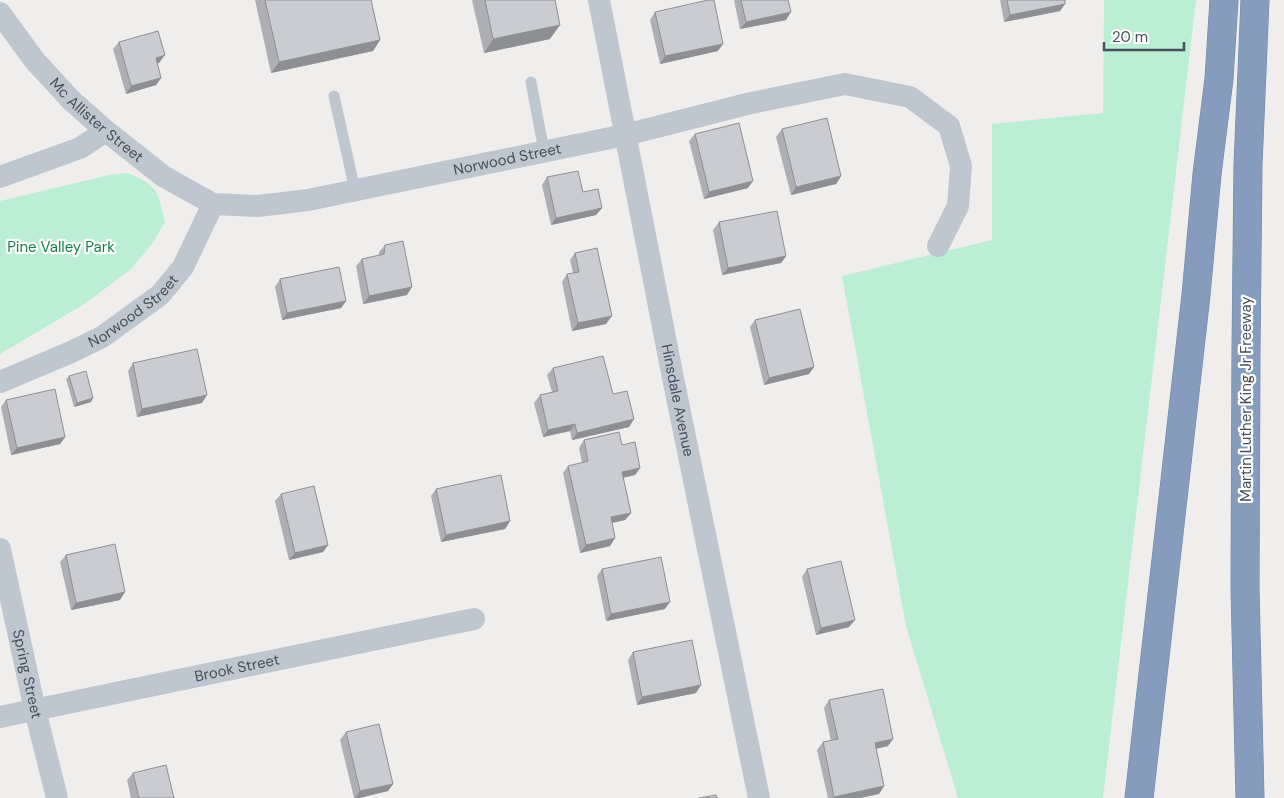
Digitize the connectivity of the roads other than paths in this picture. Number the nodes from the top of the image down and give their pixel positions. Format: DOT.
graph roads {
  1 [pos="599,0"];
  2 [pos="1224,0"];
  3 [pos="1255,0"];
  4 [pos="0,13"];
  5 [pos="531,82"];
  6 [pos="334,96"];
  7 [pos="106,131"];
  8 [pos="625,135"];
  9 [pos="544,151"];
  10 [pos="0,177"];
  11 [pos="355,190"];
  12 [pos="213,204"];
  13 [pos="938,246"];
  14 [pos="0,382"];
  15 [pos="0,549"];
  16 [pos="474,619"];
  17 [pos="35,710"];
  18 [pos="0,717"];
  19 [pos="57,798"];
  20 [pos="759,798"];
  21 [pos="1139,798"];
  22 [pos="1250,798"];
  1 -- 8 [label="street, Hinsdale Avenue"];
  2 -- 21 [label="highway"];
  3 -- 22 [label="highway, Martin Luther King Jr Freeway"];
  4 -- 7 [label="street, Mc Allister Street"];
  5 -- 9 [label="lane"];
  6 -- 11 [label="lane"];
  7 -- 10 [label="street"];
  7 -- 12 [label="street, Mc Allister Street"];
  8 -- 9 [label="street, Norwood Street"];
  8 -- 13 [label="street, Norwood Street"];
  8 -- 20 [label="street, Hinsdale Avenue"];
  9 -- 11 [label="street, Norwood Street"];
  11 -- 12 [label="street, Norwood Street"];
  12 -- 14 [label="street, Norwood Street"];
  15 -- 17 [label="street, Spring Street"];
  16 -- 17 [label="street, Brook Street"];
  17 -- 18 [label="street, Brook Street"];
  17 -- 19 [label="street, Spring Street"];
}
